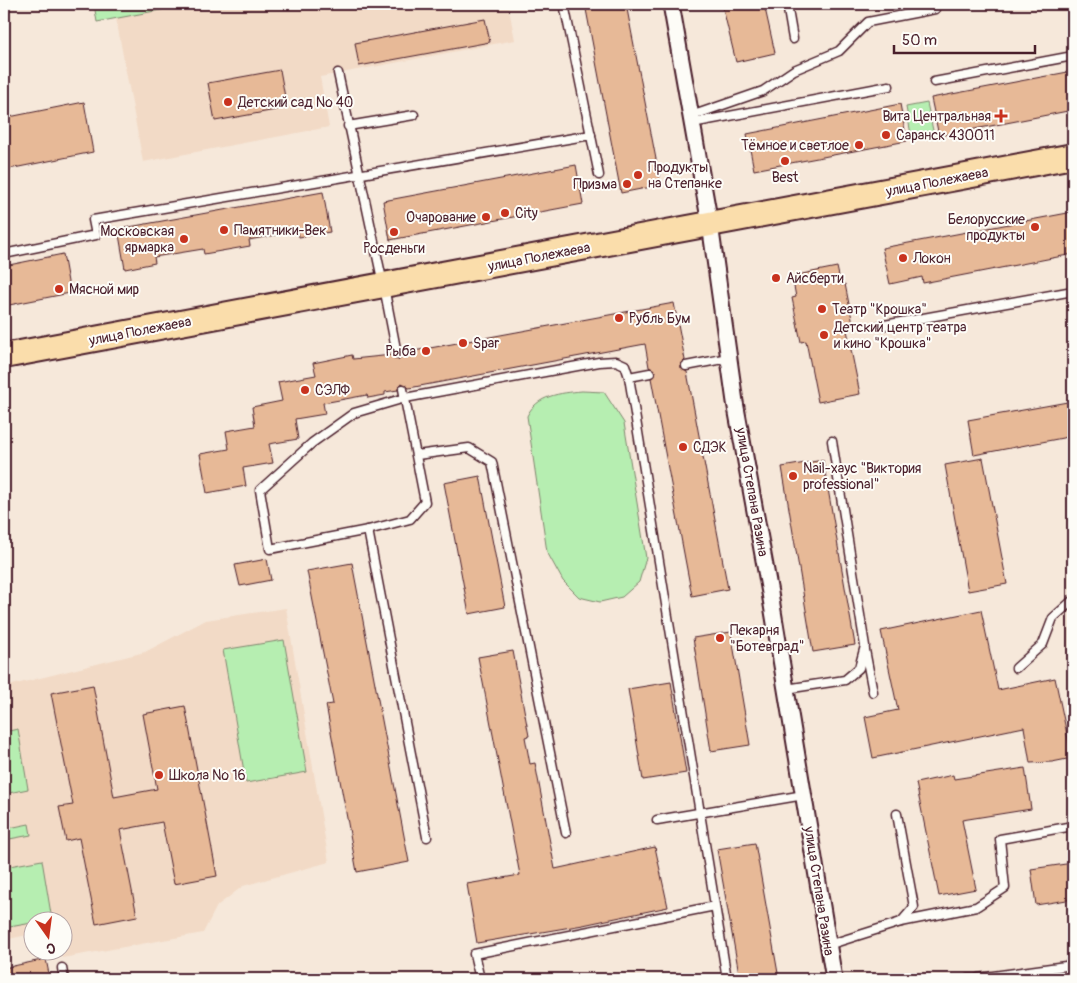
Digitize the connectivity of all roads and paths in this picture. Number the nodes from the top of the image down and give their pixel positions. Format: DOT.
graph roads {
  1 [pos="564,4"];
  2 [pos="671,4"];
  3 [pos="787,4"];
  4 [pos="935,9"];
  5 [pos="794,39"];
  6 [pos="1073,56"];
  7 [pos="338,73"];
  8 [pos="934,82"];
  9 [pos="889,86"];
  10 [pos="414,115"];
  11 [pos="692,120"];
  12 [pos="348,126"];
  13 [pos="591,136"];
  14 [pos="1073,156"];
  15 [pos="358,175"];
  16 [pos="599,175"];
  17 [pos="710,224"];
  18 [pos="4,254"];
  19 [pos="383,285"];
  20 [pos="1073,291"];
  21 [pos="879,326"];
  22 [pos="396,354"];
  23 [pos="4,356"];
  24 [pos="728,358"];
  25 [pos="686,366"];
  26 [pos="650,372"];
  27 [pos="629,376"];
  28 [pos="404,393"];
  29 [pos="832,441"];
  30 [pos="417,455"];
  31 [pos="368,530"];
  32 [pos="1073,600"];
  33 [pos="865,646"];
  34 [pos="1016,668"];
  35 [pos="786,689"];
  36 [pos="873,692"];
  37 [pos="804,795"];
  38 [pos="699,812"];
  39 [pos="897,814"];
  40 [pos="657,820"];
  41 [pos="1073,826"];
  42 [pos="566,834"];
  43 [pos="427,837"];
  44 [pos="715,906"];
  45 [pos="901,922"];
  46 [pos="828,945"];
  47 [pos="1073,966"];
  48 [pos="62,968"];
  49 [pos="978,978"];
  50 [pos="64,979"];
  51 [pos="480,979"];
  52 [pos="727,979"];
  53 [pos="834,979"];
  54 [pos="968,979"];
  1 -- 13 [label="lane"];
  2 -- 11 [label="street, улица Степана Разина"];
  3 -- 5 [label="lane"];
  4 -- 11 [label="lane"];
  6 -- 8 [label="lane"];
  7 -- 12 [label="lane"];
  9 -- 11 [label="lane"];
  10 -- 12 [label="lane"];
  11 -- 17 [label="street, улица Степана Разина"];
  12 -- 15 [label="lane"];
  13 -- 15 [label="lane"];
  13 -- 16 [label="lane"];
  14 -- 17 [label="main road, улица Полежаева"];
  15 -- 18 [label="lane"];
  15 -- 19 [label="lane"];
  17 -- 19 [label="main road, улица Полежаева"];
  17 -- 24 [label="street, улица Степана Разина"];
  19 -- 22 [label="lane"];
  19 -- 23 [label="main road, улица Полежаева"];
  20 -- 21 [label="lane"];
  24 -- 25 [label="lane"];
  24 -- 35 [label="street, улица Степана Разина"];
  26 -- 27 [label="lane"];
  27 -- 28 [label="lane"];
  27 -- 38 [label="lane"];
  28 -- 30 [label="lane"];
  28 -- 31 [label="lane"];
  29 -- 33 [label="lane"];
  30 -- 31 [label="lane"];
  30 -- 42 [label="lane"];
  31 -- 43 [label="lane"];
  32 -- 34 [label="lane"];
  33 -- 35 [label="lane"];
  33 -- 36 [label="lane"];
  35 -- 37 [label="street, улица Степана Разина"];
  37 -- 38 [label="lane"];
  37 -- 46 [label="street, улица Степана Разина"];
  38 -- 40 [label="lane"];
  38 -- 44 [label="lane"];
  39 -- 45 [label="lane"];
  41 -- 45 [label="lane"];
  44 -- 51 [label="lane"];
  44 -- 52 [label="lane"];
  45 -- 46 [label="lane"];
  46 -- 53 [label="street, улица Степана Разина"];
  47 -- 49 [label="lane"];
  48 -- 50 [label="lane"];
  49 -- 54 [label="lane"];
}
